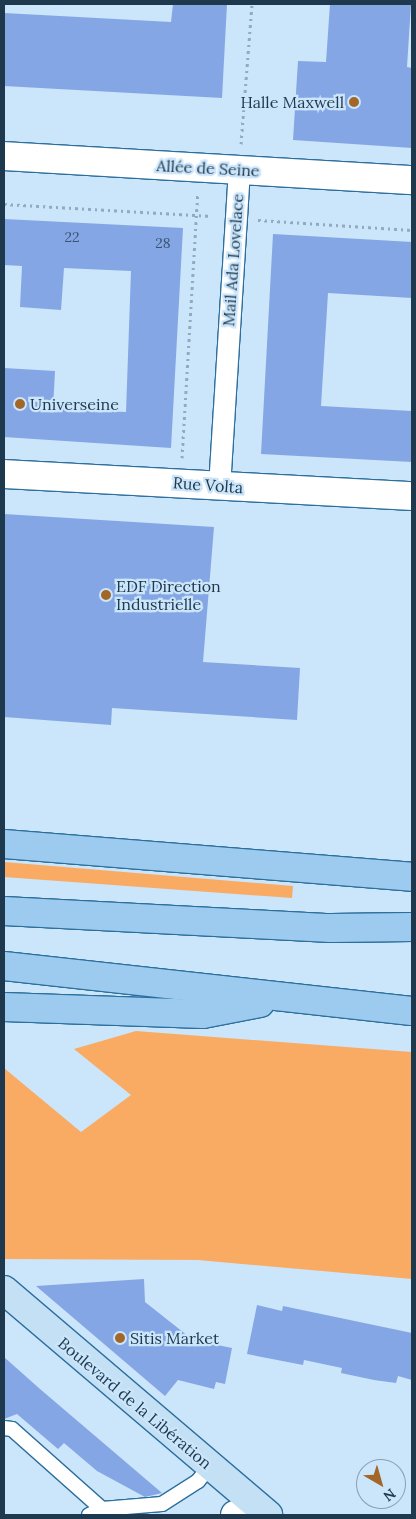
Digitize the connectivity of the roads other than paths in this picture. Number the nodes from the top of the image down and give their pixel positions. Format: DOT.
graph roads {
  1 [pos="4,156"];
  2 [pos="239,170"];
  3 [pos="412,180"];
  4 [pos="4,474"];
  5 [pos="219,487"];
  6 [pos="412,496"];
  7 [pos="4,844"];
  8 [pos="412,876"];
  9 [pos="4,911"];
  10 [pos="412,927"];
  11 [pos="4,966"];
  12 [pos="286,997"];
  13 [pos="4,1007"];
  14 [pos="412,1011"];
  15 [pos="4,1290"];
  16 [pos="4,1315"];
  17 [pos="42,1335"];
  18 [pos="4,1428"];
  19 [pos="204,1474"];
  20 [pos="96,1512"];
  21 [pos="247,1515"];
  1 -- 2 [label="street, Allée de Seine"];
  2 -- 3 [label="street, Allée de Seine"];
  2 -- 5 [label="street, Mail Ada Lovelace"];
  4 -- 5 [label="street, Rue Volta"];
  5 -- 6 [label="street, Rue Volta"];
  7 -- 8 [label="highway"];
  9 -- 10 [label="highway"];
  11 -- 12 [label="highway"];
  12 -- 13 [label="highway"];
  12 -- 14 [label="highway"];
  15 -- 17 [label="main road, Boulevard de la Libération"];
  16 -- 17 [label="main road, Boulevard de la Libération"];
  17 -- 19 [label="main road, Boulevard de la Libération"];
  18 -- 20 [label="lane"];
  19 -- 20 [label="lane"];
  19 -- 21 [label="main road, Boulevard de la Libération"];
}
